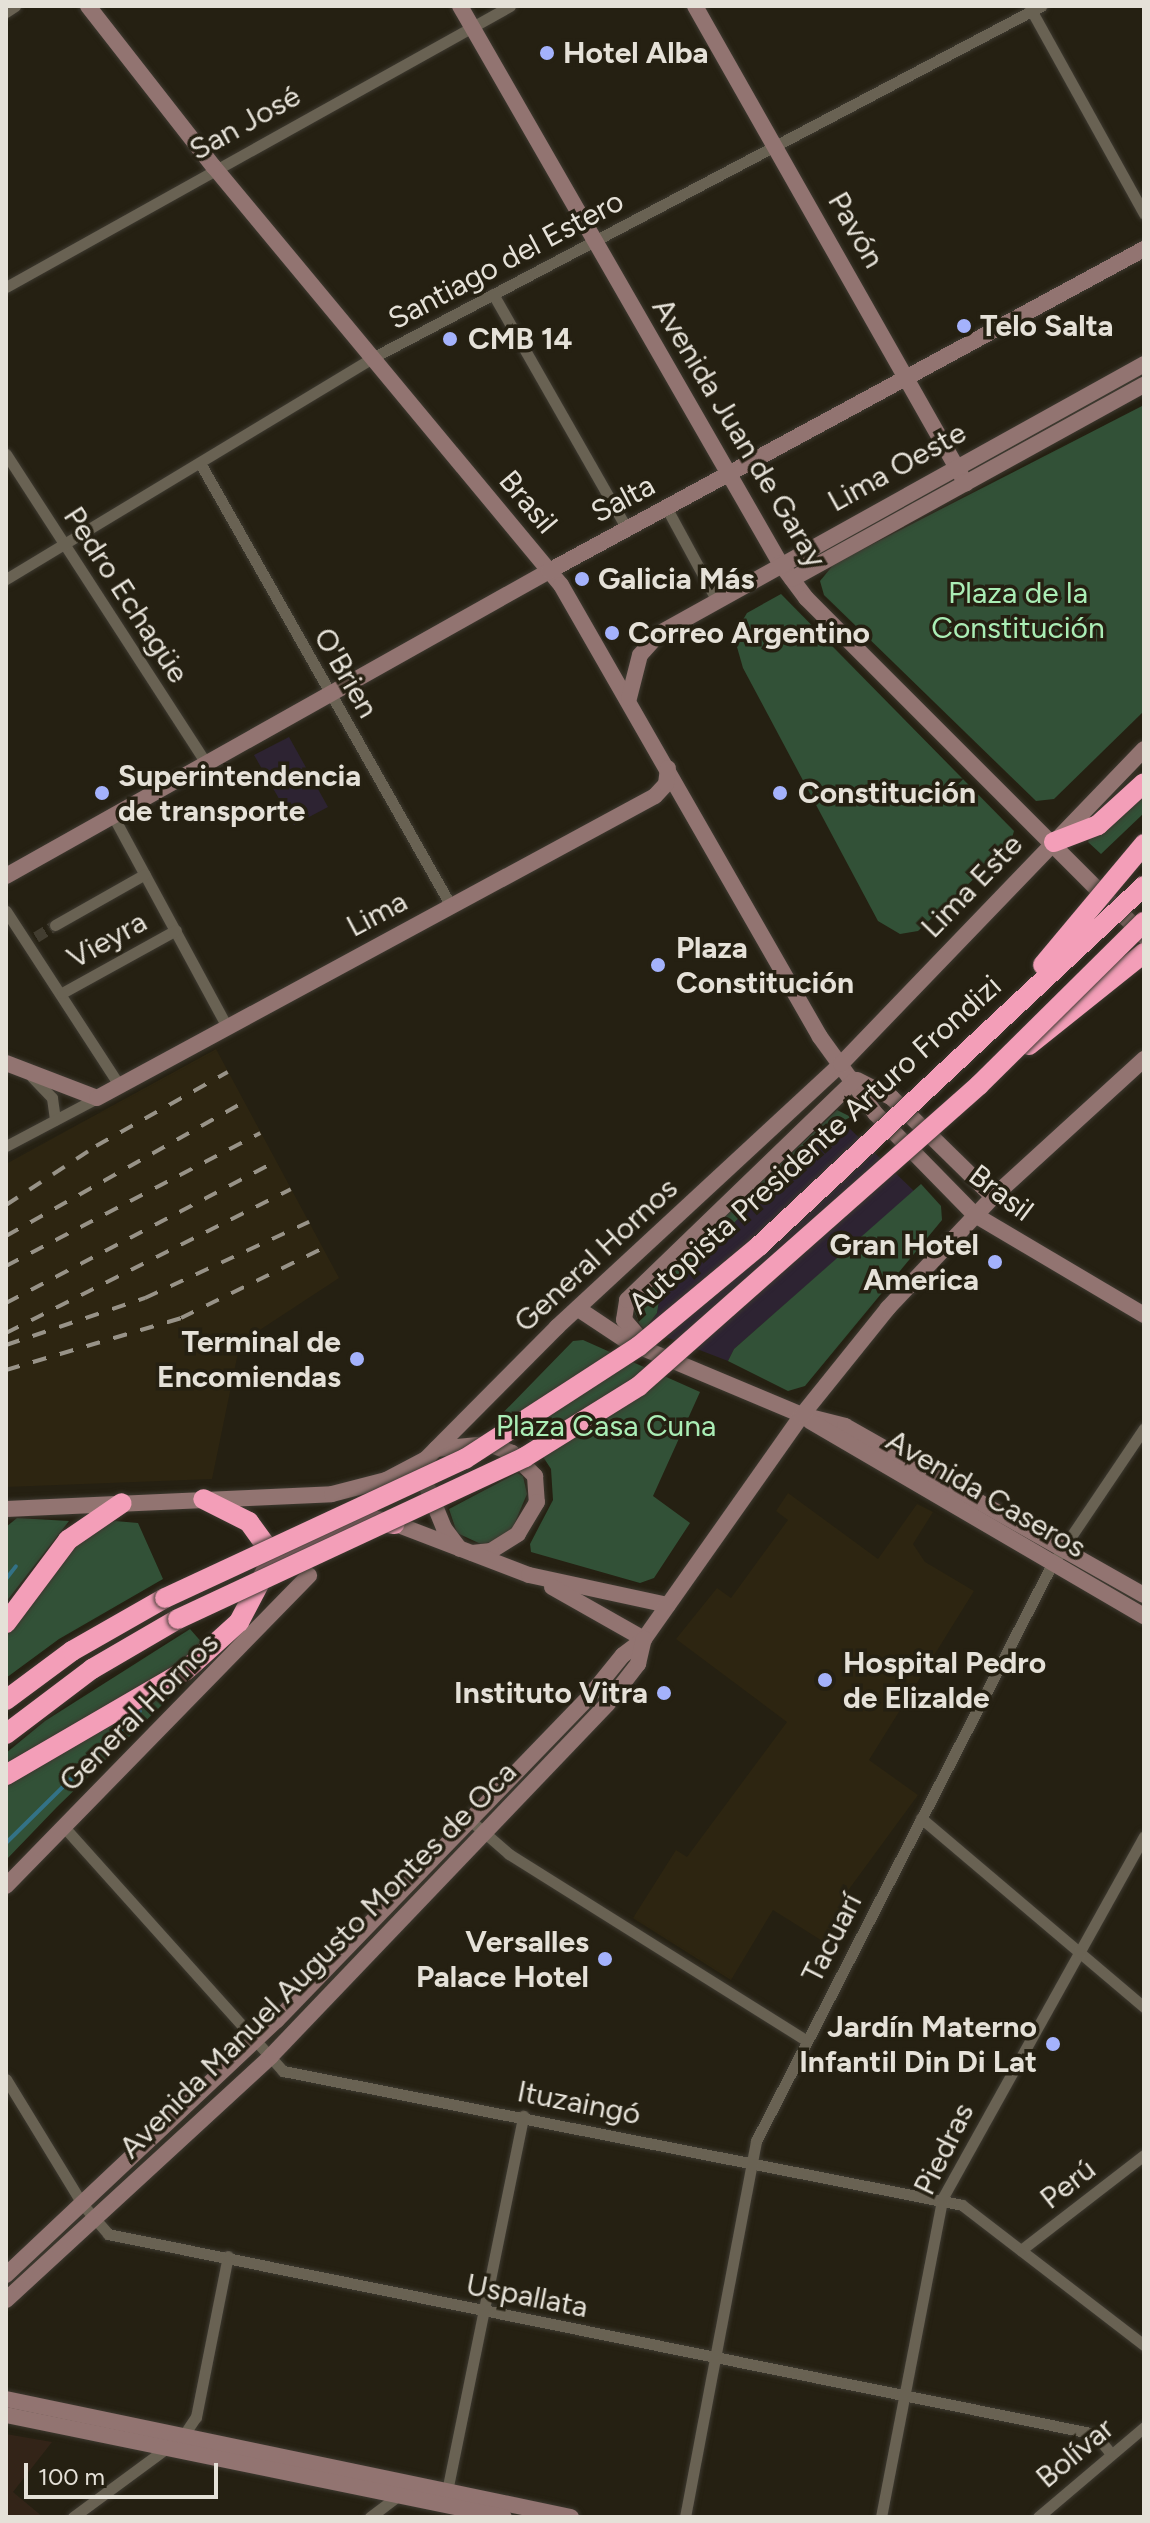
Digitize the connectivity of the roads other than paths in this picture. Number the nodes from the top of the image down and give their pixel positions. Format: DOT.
graph roads {
  1 [pos="15,6"];
  2 [pos="88,6"];
  3 [pos="460,6"];
  4 [pos="510,6"];
  5 [pos="695,6"];
  6 [pos="1034,8"];
  7 [pos="6,12"];
  8 [pos="471,26"];
  9 [pos="777,148"];
  10 [pos="214,167"];
  11 [pos="1144,214"];
  12 [pos="594,241"];
  13 [pos="1144,249"];
  14 [pos="6,287"];
  15 [pos="493,294"];
  16 [pos="374,357"];
  17 [pos="1144,364"];
  18 [pos="907,377"];
  19 [pos="1144,385"];
  20 [pos="6,454"];
  21 [pos="200,463"];
  22 [pos="956,467"];
  23 [pos="727,475"];
  24 [pos="966,484"];
  25 [pos="666,507"];
  26 [pos="627,529"];
  27 [pos="65,545"];
  28 [pos="780,563"];
  29 [pos="549,571"];
  30 [pos="6,579"];
  31 [pos="792,579"];
  32 [pos="717,601"];
  33 [pos="330,693"];
  34 [pos="629,698"];
  35 [pos="1144,749"];
  36 [pos="206,763"];
  37 [pos="668,768"];
  38 [pos="1144,783"];
  39 [pos="113,816"];
  40 [pos="1054,842"];
  41 [pos="1144,844"];
  42 [pos="1144,855"];
  43 [pos="145,874"];
  44 [pos="6,876"];
  45 [pos="1144,886"];
  46 [pos="451,906"];
  47 [pos="6,911"];
  48 [pos="1144,922"];
  49 [pos="1077,923"];
  50 [pos="55,925"];
  51 [pos="176,930"];
  52 [pos="1144,936"];
  53 [pos="1144,953"];
  54 [pos="62,993"];
  55 [pos="1000,1017"];
  56 [pos="227,1027"];
  57 [pos="1144,1059"];
  58 [pos="841,1064"];
  59 [pos="13,1066"];
  60 [pos="855,1080"];
  61 [pos="119,1085"];
  62 [pos="979,1085"];
  63 [pos="97,1098"];
  64 [pos="55,1120"];
  65 [pos="6,1146"];
  66 [pos="993,1197"];
  67 [pos="975,1215"];
  68 [pos="580,1310"];
  69 [pos="1144,1315"];
  70 [pos="645,1344"];
  71 [pos="802,1415"];
  72 [pos="1144,1428"];
  73 [pos="431,1454"];
  74 [pos="203,1499"];
  75 [pos="122,1503"];
  76 [pos="6,1509"];
  77 [pos="396,1524"];
  78 [pos="1060,1549"];
  79 [pos="466,1552"];
  80 [pos="1051,1566"];
  81 [pos="309,1575"];
  82 [pos="529,1575"];
  83 [pos="264,1578"];
  84 [pos="1144,1595"];
  85 [pos="668,1605"];
  86 [pos="1144,1616"];
  87 [pos="6,1623"];
  88 [pos="644,1639"];
  89 [pos="6,1700"];
  90 [pos="6,1734"];
  91 [pos="6,1775"];
  92 [pos="921,1818"];
  93 [pos="471,1821"];
  94 [pos="64,1827"];
  95 [pos="484,1834"];
  96 [pos="1144,1836"];
  97 [pos="6,1886"];
  98 [pos="1078,1950"];
  99 [pos="1144,2007"];
  100 [pos="257,2040"];
  101 [pos="806,2040"];
  102 [pos="271,2056"];
  103 [pos="6,2079"];
  104 [pos="523,2116"];
  105 [pos="1144,2155"];
  106 [pos="749,2161"];
  107 [pos="942,2199"];
  108 [pos="83,2205"];
  109 [pos="95,2221"];
  110 [pos="1021,2250"];
  111 [pos="228,2256"];
  112 [pos="6,2275"];
  113 [pos="6,2300"];
  114 [pos="482,2313"];
  115 [pos="1144,2345"];
  116 [pos="713,2357"];
  117 [pos="904,2395"];
  118 [pos="6,2399"];
  119 [pos="6,2415"];
  120 [pos="1144,2427"];
  121 [pos="183,2436"];
  122 [pos="166,2447"];
  123 [pos="1111,2454"];
  124 [pos="405,2490"];
  125 [pos="445,2498"];
  126 [pos="73,2517"];
  127 [pos="370,2517"];
  128 [pos="504,2517"];
  129 [pos="571,2517"];
  130 [pos="685,2517"];
  131 [pos="881,2517"];
  132 [pos="1038,2517"];
  1 -- 7 [label="street"];
  2 -- 10 [label="main road, Brasil"];
  3 -- 8 [label="main road, Avenida Juan de Garay"];
  4 -- 8 [label="street, San José"];
  5 -- 9 [label="main road, Pavón"];
  6 -- 9 [label="street, Santiago del Estero"];
  6 -- 11 [label="street"];
  8 -- 10 [label="street, San José"];
  8 -- 12 [label="main road, Avenida Juan de Garay"];
  9 -- 12 [label="street, Santiago del Estero"];
  9 -- 18 [label="main road, Pavón"];
  10 -- 14 [label="street, San José"];
  10 -- 16 [label="main road, Brasil"];
  12 -- 15 [label="street, Santiago del Estero"];
  12 -- 23 [label="main road, Avenida Juan de Garay"];
  13 -- 18 [label="main road, Salta"];
  15 -- 16 [label="street, Santiago del Estero"];
  15 -- 26 [label="street"];
  16 -- 21 [label="street, Santiago del Estero"];
  16 -- 29 [label="main road, Brasil"];
  17 -- 22 [label="main road, Lima Oeste"];
  18 -- 22 [label="main road, Pavón"];
  18 -- 23 [label="main road, Salta"];
  19 -- 24 [label="main road, Lima Oeste"];
  20 -- 27 [label="street, Pedro Echagüe"];
  21 -- 27 [label="street, Santiago del Estero"];
  21 -- 33 [label="street, O'Brien"];
  22 -- 24 [label="main road, Pavón"];
  22 -- 28 [label="main road, Lima Oeste"];
  23 -- 25 [label="main road, Salta"];
  23 -- 28 [label="main road, Avenida Juan de Garay"];
  24 -- 31 [label="main road, Lima Oeste"];
  25 -- 26 [label="main road, Salta"];
  25 -- 32 [label="street"];
  26 -- 29 [label="main road, Salta"];
  27 -- 30 [label="street, Santiago del Estero"];
  27 -- 36 [label="street, Pedro Echagüe"];
  28 -- 31 [label="main road, Avenida Juan de Garay"];
  28 -- 32 [label="main road, Lima Oeste"];
  29 -- 33 [label="main road, Salta"];
  29 -- 34 [label="main road, Brasil"];
  31 -- 40 [label="main road, Avenida Juan de Garay"];
  32 -- 34 [label="main road, Lima Oeste"];
  33 -- 36 [label="main road, Salta"];
  33 -- 46 [label="street, O'Brien"];
  34 -- 37 [label="main road, Brasil"];
  35 -- 40 [label="main road, Lima Este"];
  36 -- 39 [label="main road, Salta"];
  37 -- 46 [label="main road, Lima"];
  37 -- 58 [label="main road, Brasil"];
  38 -- 40 [label="highway"];
  39 -- 43 [label="street"];
  39 -- 44 [label="main road, Salta"];
  40 -- 52 [label="main road, Avenida Juan de Garay"];
  40 -- 58 [label="main road, Lima Este"];
  41 -- 49 [label="highway, bridge"];
  42 -- 49 [label="highway, bridge"];
  43 -- 50 [label="street"];
  43 -- 51 [label="street"];
  45 -- 55 [label="highway, Autopista Presidente Arturo Frondizi, bridge"];
  46 -- 56 [label="main road, Lima"];
  47 -- 54 [label="street"];
  48 -- 62 [label="highway, Autopista Presidente Arturo Frondizi, bridge"];
  49 -- 55 [label="highway, bridge"];
  51 -- 54 [label="street, Vieyra"];
  51 -- 56 [label="street"];
  53 -- 62 [label="highway, bridge"];
  54 -- 61 [label="street"];
  55 -- 89 [label="highway, Autopista Presidente Arturo Frondizi, bridge"];
  56 -- 61 [label="main road, Lima"];
  57 -- 66 [label="main road, Avenida Manuel Augusto Montes de Oca"];
  58 -- 60 [label="main road, Brasil"];
  58 -- 68 [label="main road, General Hornos"];
  59 -- 63 [label="main road"];
  59 -- 64 [label="street"];
  60 -- 66 [label="main road, Brasil"];
  60 -- 67 [label="main road, Brasil"];
  60 -- 70 [label="main road, General Hornos"];
  61 -- 63 [label="main road, Lima"];
  62 -- 90 [label="highway, Autopista Presidente Arturo Frondizi, bridge"];
  63 -- 64 [label="street"];
  64 -- 65 [label="street"];
  66 -- 67 [label="main road, Avenida Manuel Augusto Montes de Oca"];
  67 -- 69 [label="main road, Brasil"];
  67 -- 71 [label="main road, Avenida Manuel Augusto Montes de Oca"];
  68 -- 70 [label="main road, Avenida Caseros"];
  68 -- 73 [label="main road, General Hornos"];
  70 -- 71 [label="main road, Avenida Caseros"];
  71 -- 78 [label="main road, Avenida Caseros"];
  71 -- 80 [label="main road, Avenida Caseros"];
  71 -- 85 [label="main road, Avenida Manuel Augusto Montes de Oca"];
  72 -- 78 [label="street, Tacuarí"];
  73 -- 74 [label="main road, General Hornos"];
  73 -- 79 [label="main road"];
  73 -- 79 [label="main road"];
  74 -- 75 [label="main road, General Hornos"];
  74 -- 83 [label="highway"];
  75 -- 76 [label="main road, General Hornos"];
  75 -- 87 [label="highway"];
  77 -- 79 [label="main road"];
  77 -- 83 [label="highway"];
  78 -- 80 [label="street, Tacuarí"];
  78 -- 84 [label="main road, Avenida Caseros"];
  79 -- 82 [label="main road"];
  80 -- 86 [label="main road, Avenida Caseros"];
  80 -- 92 [label="street, Tacuarí"];
  81 -- 94 [label="main road, General Hornos"];
  82 -- 85 [label="main road"];
  82 -- 88 [label="main road"];
  83 -- 91 [label="highway"];
  85 -- 88 [label="main road, Avenida Manuel Augusto Montes de Oca"];
  88 -- 93 [label="main road, Avenida Manuel Augusto Montes de Oca"];
  88 -- 95 [label="main road, Avenida Manuel Augusto Montes de Oca"];
  92 -- 98 [label="street"];
  92 -- 101 [label="street, Tacuarí"];
  93 -- 95 [label="street"];
  93 -- 100 [label="main road, Avenida Manuel Augusto Montes de Oca"];
  94 -- 97 [label="main road, General Hornos"];
  94 -- 100 [label="street, Ituzaingó"];
  95 -- 101 [label="street"];
  95 -- 102 [label="main road, Avenida Manuel Augusto Montes de Oca"];
  96 -- 98 [label="street, Piedras"];
  98 -- 99 [label="street"];
  98 -- 107 [label="street, Piedras"];
  100 -- 102 [label="street, Ituzaingó"];
  100 -- 108 [label="main road, Avenida Manuel Augusto Montes de Oca"];
  101 -- 106 [label="street, Tacuarí"];
  102 -- 104 [label="street, Ituzaingó"];
  102 -- 109 [label="main road, Avenida Manuel Augusto Montes de Oca"];
  103 -- 108 [label="street, Uspallata"];
  104 -- 106 [label="street, Ituzaingó"];
  104 -- 114 [label="street"];
  105 -- 110 [label="street, Perú"];
  106 -- 107 [label="street, Ituzaingó"];
  106 -- 116 [label="street, Tacuarí"];
  107 -- 110 [label="street, Ituzaingó"];
  107 -- 117 [label="street, Piedras"];
  108 -- 109 [label="street, Uspallata"];
  108 -- 112 [label="main road, Avenida Manuel Augusto Montes de Oca"];
  109 -- 111 [label="street, Uspallata"];
  109 -- 113 [label="main road, Avenida Manuel Augusto Montes de Oca"];
  110 -- 115 [label="street, Ituzaingó"];
  111 -- 114 [label="street, Uspallata"];
  111 -- 121 [label="street"];
  114 -- 116 [label="street, Uspallata"];
  114 -- 125 [label="street"];
  116 -- 117 [label="street, Uspallata"];
  116 -- 130 [label="street, Tacuarí"];
  117 -- 123 [label="street, Uspallata"];
  117 -- 131 [label="street, Piedras"];
  118 -- 121 [label="main road"];
  119 -- 122 [label="main road"];
  120 -- 123 [label="street, Bolívar"];
  121 -- 122 [label="street"];
  121 -- 124 [label="main road"];
  122 -- 124 [label="main road"];
  122 -- 126 [label="street"];
  123 -- 132 [label="street, Bolívar"];
  124 -- 125 [label="main road"];
  124 -- 127 [label="street"];
  125 -- 128 [label="main road"];
  125 -- 129 [label="main road"];
}
